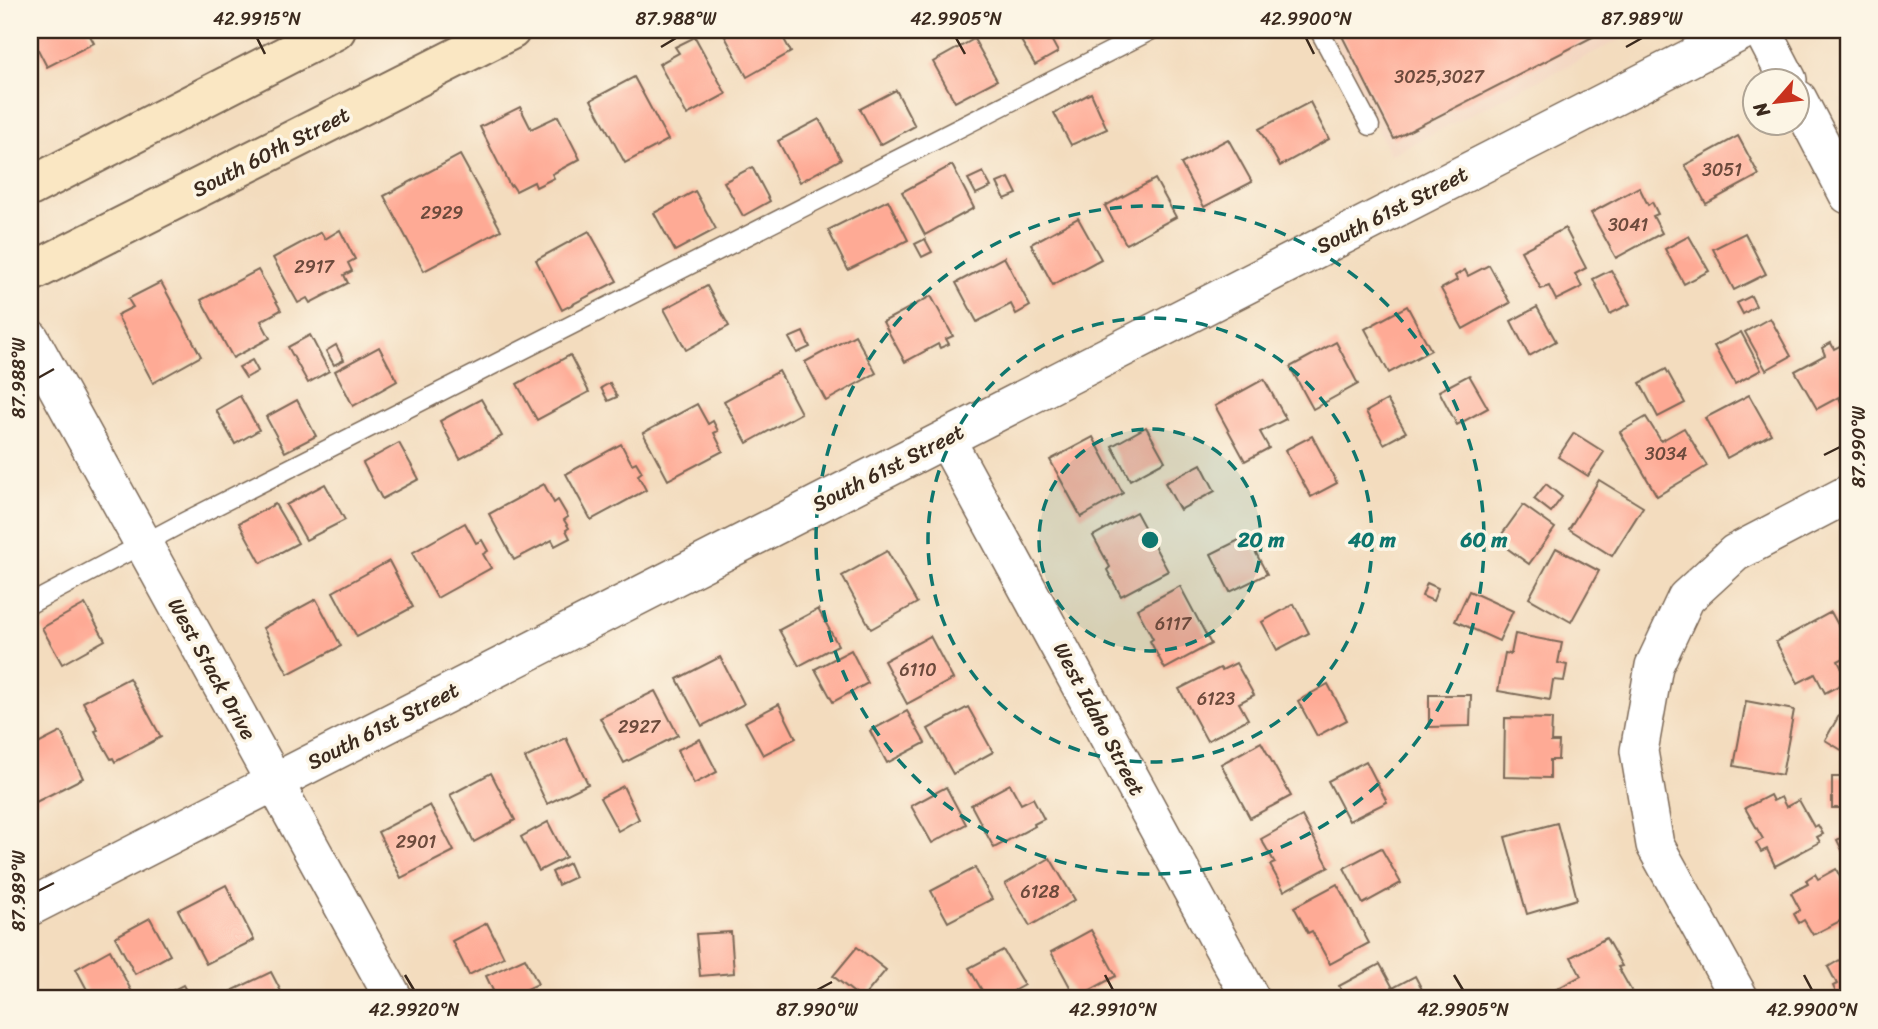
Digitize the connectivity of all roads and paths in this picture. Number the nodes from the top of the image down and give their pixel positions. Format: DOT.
graph roads {
  1 [pos="336,30"];
  2 [pos="511,30"];
  3 [pos="1152,30"];
  4 [pos="1319,30"];
  5 [pos="1745,30"];
  6 [pos="1762,30"];
  7 [pos="1781,66"];
  8 [pos="1370,126"];
  9 [pos="1812,127"];
  10 [pos="30,187"];
  11 [pos="1848,195"];
  12 [pos="30,273"];
  13 [pos="30,338"];
  14 [pos="946,439"];
  15 [pos="1848,494"];
  16 [pos="143,544"];
  17 [pos="30,604"];
  18 [pos="274,783"];
  19 [pos="30,907"];
  20 [pos="394,999"];
  21 [pos="1251,999"];
  22 [pos="1740,999"];
  1 -- 10 [label="main road"];
  2 -- 12 [label="main road, South 60th Street"];
  3 -- 16 [label="lane"];
  4 -- 8 [label="lane"];
  5 -- 14 [label="street, South 61st Street"];
  6 -- 7 [label="street"];
  9 -- 11 [label="street"];
  13 -- 16 [label="street, West Stack Drive"];
  14 -- 18 [label="street, South 61st Street"];
  14 -- 21 [label="street, West Idaho Street"];
  15 -- 22 [label="street"];
  16 -- 17 [label="lane"];
  16 -- 18 [label="street, West Stack Drive"];
  18 -- 19 [label="street, South 61st Street"];
  18 -- 20 [label="street, West Stack Drive"];
}
